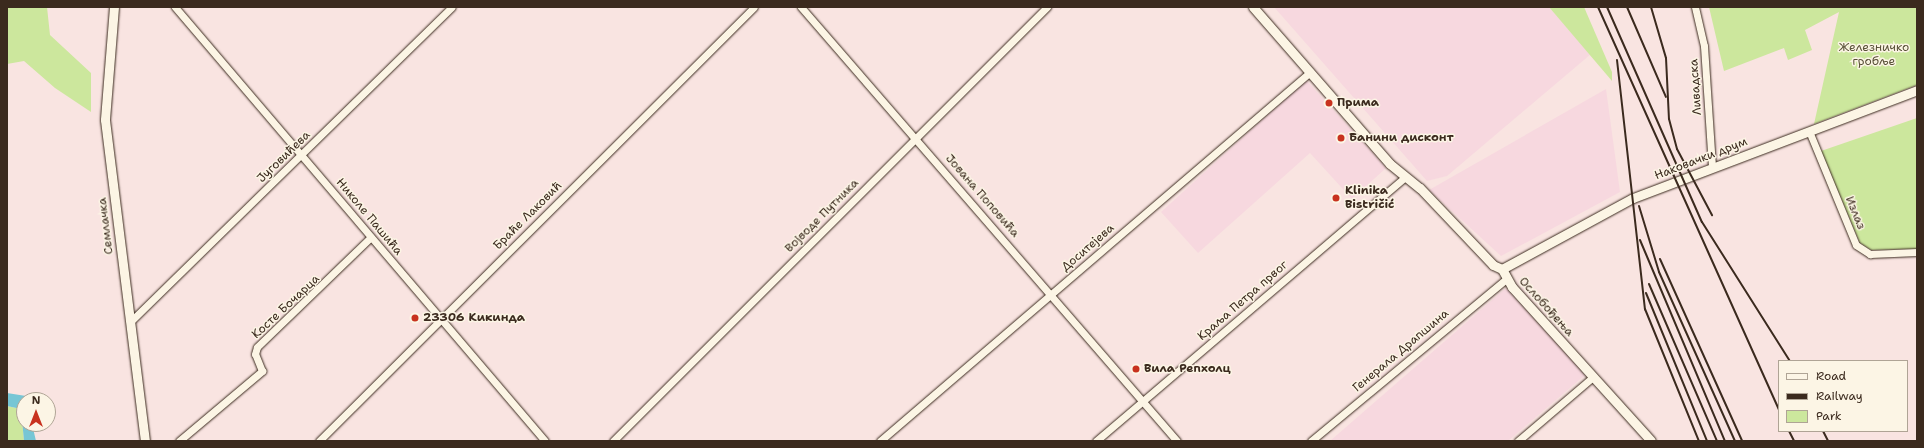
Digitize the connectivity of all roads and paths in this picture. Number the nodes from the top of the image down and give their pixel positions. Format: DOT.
graph roads {
  1 [pos="114,7"];
  2 [pos="175,7"];
  3 [pos="452,7"];
  4 [pos="754,7"];
  5 [pos="801,7"];
  6 [pos="1047,7"];
  7 [pos="1253,7"];
  8 [pos="1695,7"];
  9 [pos="1310,72"];
  10 [pos="1917,90"];
  11 [pos="1809,131"];
  12 [pos="916,136"];
  13 [pos="302,155"];
  14 [pos="1712,167"];
  15 [pos="1405,177"];
  16 [pos="371,237"];
  17 [pos="1917,252"];
  18 [pos="1502,269"];
  19 [pos="1506,279"];
  20 [pos="1052,294"];
  21 [pos="441,318"];
  22 [pos="130,322"];
  23 [pos="1593,377"];
  24 [pos="1142,402"];
  25 [pos="145,441"];
  26 [pos="179,441"];
  27 [pos="319,441"];
  28 [pos="545,441"];
  29 [pos="613,441"];
  30 [pos="880,441"];
  31 [pos="1096,441"];
  32 [pos="1177,441"];
  33 [pos="1311,441"];
  34 [pos="1518,441"];
  35 [pos="1651,441"];
  1 -- 22 [label="main road, Семлачка"];
  2 -- 13 [label="street, Николе Пашића"];
  3 -- 13 [label="street, Југовићева"];
  4 -- 21 [label="street, Браће Лаковић"];
  5 -- 12 [label="street, Јована Поповића"];
  6 -- 12 [label="street, Војводе Путника"];
  7 -- 9 [label="main road"];
  8 -- 14 [label="street, Ливадска"];
  9 -- 15 [label="main road"];
  9 -- 20 [label="street, Доситејева"];
  10 -- 11 [label="main road, Наковачки друм"];
  11 -- 14 [label="main road, Наковачки друм"];
  11 -- 17 [label="street, Излаз"];
  12 -- 20 [label="street, Јована Поповића"];
  12 -- 29 [label="street, Војводе Путника"];
  13 -- 16 [label="street, Николе Пашића"];
  13 -- 22 [label="street, Југовићева"];
  14 -- 18 [label="main road, Наковачки друм"];
  15 -- 18 [label="main road"];
  15 -- 24 [label="street, Краља Петра првог"];
  16 -- 21 [label="street, Николе Пашића"];
  16 -- 26 [label="street, Косте Бочарца"];
  18 -- 19 [label="main road, Ослобођења"];
  19 -- 23 [label="main road, Ослобођења"];
  19 -- 33 [label="street, Генерала Драпшина"];
  20 -- 24 [label="street, Јована Поповића"];
  20 -- 30 [label="street, Доситејева"];
  21 -- 27 [label="street, Браће Лаковић"];
  21 -- 28 [label="street, Николе Пашића"];
  22 -- 25 [label="main road, Семлачка"];
  23 -- 34 [label="street"];
  23 -- 35 [label="main road, Ослобођења"];
  24 -- 31 [label="street, Краља Петра првог"];
  24 -- 32 [label="street, Јована Поповића"];
}
